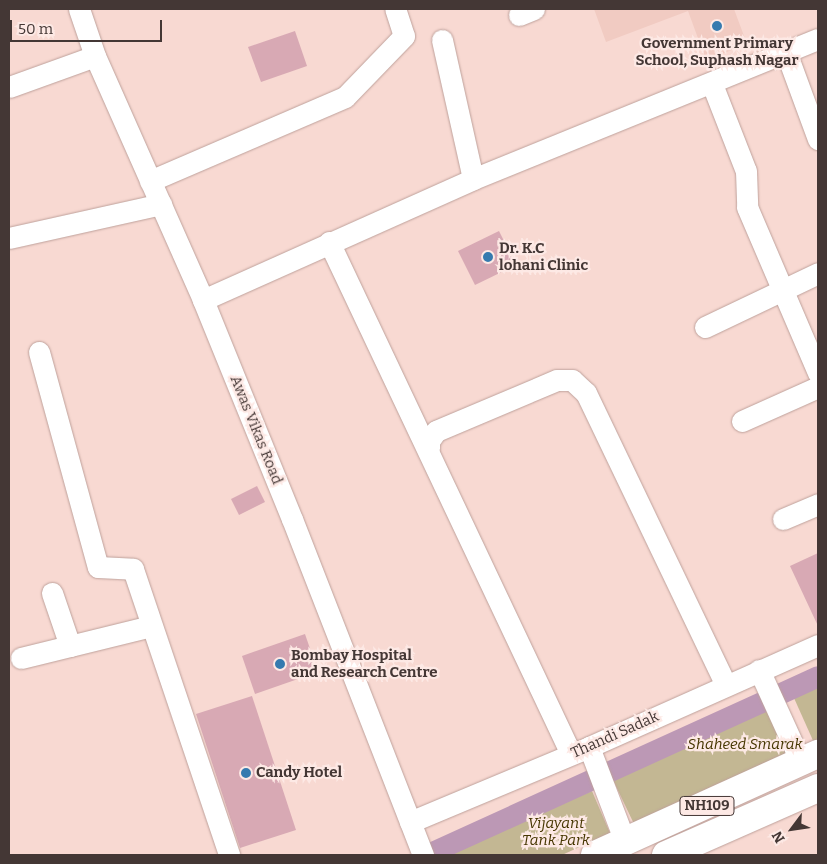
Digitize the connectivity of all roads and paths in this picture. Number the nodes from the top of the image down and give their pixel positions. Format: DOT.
graph roads {
  1 [pos="79,9"];
  2 [pos="395,9"];
  3 [pos="818,39"];
  4 [pos="442,40"];
  5 [pos="786,52"];
  6 [pos="95,56"];
  7 [pos="712,84"];
  8 [pos="9,88"];
  9 [pos="818,139"];
  10 [pos="473,179"];
  11 [pos="150,181"];
  12 [pos="161,204"];
  13 [pos="9,238"];
  14 [pos="329,242"];
  15 [pos="818,273"];
  16 [pos="781,290"];
  17 [pos="203,300"];
  18 [pos="705,327"];
  19 [pos="39,352"];
  20 [pos="818,373"];
  21 [pos="818,387"];
  22 [pos="742,421"];
  23 [pos="429,448"];
  24 [pos="818,504"];
  25 [pos="783,519"];
  26 [pos="52,593"];
  27 [pos="151,626"];
  28 [pos="818,644"];
  29 [pos="70,646"];
  30 [pos="21,658"];
  31 [pos="726,685"];
  32 [pos="767,687"];
  33 [pos="580,751"];
  34 [pos="809,758"];
  35 [pos="818,788"];
  36 [pos="677,820"];
  37 [pos="410,822"];
  38 [pos="625,842"];
  39 [pos="680,852"];
  40 [pos="229,855"];
  41 [pos="423,855"];
  42 [pos="595,855"];
  1 -- 6 [label="street, Awas Vikas Road"];
  2 -- 11 [label="street"];
  3 -- 5 [label="street"];
  4 -- 10 [label="street"];
  5 -- 7 [label="street"];
  5 -- 9 [label="street"];
  6 -- 8 [label="street"];
  6 -- 11 [label="street, Awas Vikas Road"];
  7 -- 10 [label="street"];
  7 -- 16 [label="street"];
  10 -- 14 [label="street"];
  11 -- 12 [label="street, Awas Vikas Road"];
  12 -- 13 [label="street"];
  12 -- 17 [label="street, Awas Vikas Road"];
  14 -- 17 [label="street"];
  14 -- 23 [label="street"];
  15 -- 16 [label="street"];
  16 -- 18 [label="street"];
  16 -- 20 [label="street"];
  17 -- 37 [label="street, Awas Vikas Road"];
  19 -- 27 [label="street"];
  21 -- 22 [label="street"];
  23 -- 31 [label="street"];
  23 -- 33 [label="street"];
  24 -- 25 [label="street"];
  26 -- 29 [label="street"];
  27 -- 29 [label="street"];
  27 -- 40 [label="street"];
  28 -- 32 [label="street, Thandi Sadak"];
  29 -- 30 [label="street"];
  31 -- 32 [label="street, Thandi Sadak"];
  31 -- 33 [label="street, Thandi Sadak"];
  32 -- 34 [label="street"];
  33 -- 37 [label="street, Thandi Sadak"];
  33 -- 38 [label="street"];
  34 -- 36 [label="highway, NH109"];
  35 -- 39 [label="highway, NH109"];
  36 -- 38 [label="highway, NH109"];
  36 -- 39 [label="highway"];
  37 -- 41 [label="street, Awas Vikas Road"];
  38 -- 42 [label="highway, NH109"];
}
